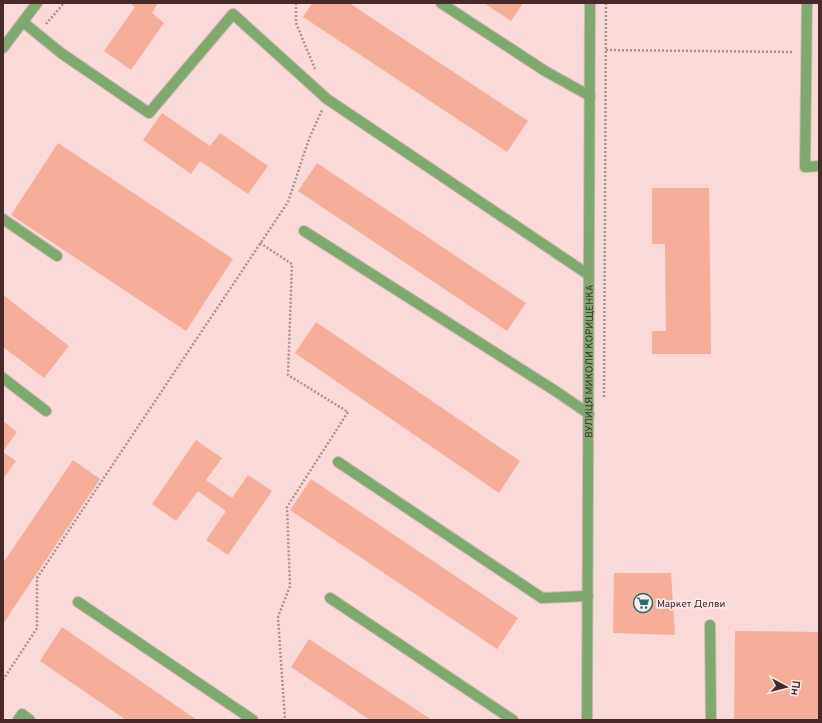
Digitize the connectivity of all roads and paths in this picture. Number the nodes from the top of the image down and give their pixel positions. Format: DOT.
graph roads {
  1 [pos="37,3"];
  2 [pos="64,3"];
  3 [pos="296,3"];
  4 [pos="441,3"];
  5 [pos="590,3"];
  6 [pos="807,3"];
  7 [pos="23,22"];
  8 [pos="38,34"];
  9 [pos="3,48"];
  10 [pos="606,50"];
  11 [pos="806,53"];
  12 [pos="316,71"];
  13 [pos="590,96"];
  14 [pos="327,99"];
  15 [pos="819,166"];
  16 [pos="3,219"];
  17 [pos="304,231"];
  18 [pos="260,243"];
  19 [pos="57,256"];
  20 [pos="589,275"];
  21 [pos="3,378"];
  22 [pos="46,411"];
  23 [pos="588,414"];
  24 [pos="338,462"];
  25 [pos="588,596"];
  26 [pos="330,598"];
  27 [pos="78,602"];
  28 [pos="710,625"];
  29 [pos="3,680"];
  30 [pos="18,720"];
  31 [pos="30,720"];
  32 [pos="253,720"];
  33 [pos="285,720"];
  34 [pos="513,720"];
  35 [pos="587,720"];
  36 [pos="711,720"];
  1 -- 7 [label="street"];
  2 -- 8 [label="path"];
  3 -- 12 [label="path"];
  4 -- 13 [label="street"];
  5 -- 13 [label="street, ВУЛИЦЯ МИКОЛИ КОРИЩЕНКА"];
  6 -- 11 [label="street"];
  7 -- 8 [label="street"];
  7 -- 9 [label="street"];
  8 -- 14 [label="street"];
  10 -- 11 [label="path"];
  11 -- 15 [label="street"];
  13 -- 20 [label="street, ВУЛИЦЯ МИКОЛИ КОРИЩЕНКА"];
  14 -- 18 [label="path"];
  14 -- 20 [label="street"];
  16 -- 19 [label="street"];
  17 -- 23 [label="street"];
  18 -- 29 [label="path"];
  18 -- 33 [label="path"];
  20 -- 23 [label="street, ВУЛИЦЯ МИКОЛИ КОРИЩЕНКА"];
  21 -- 22 [label="street"];
  23 -- 25 [label="street, ВУЛИЦЯ МИКОЛИ КОРИЩЕНКА"];
  24 -- 25 [label="street"];
  25 -- 35 [label="street, ВУЛИЦЯ МИКОЛИ КОРИЩЕНКА"];
  26 -- 34 [label="street"];
  27 -- 32 [label="street"];
  28 -- 36 [label="street"];
  30 -- 31 [label="street"];
}
